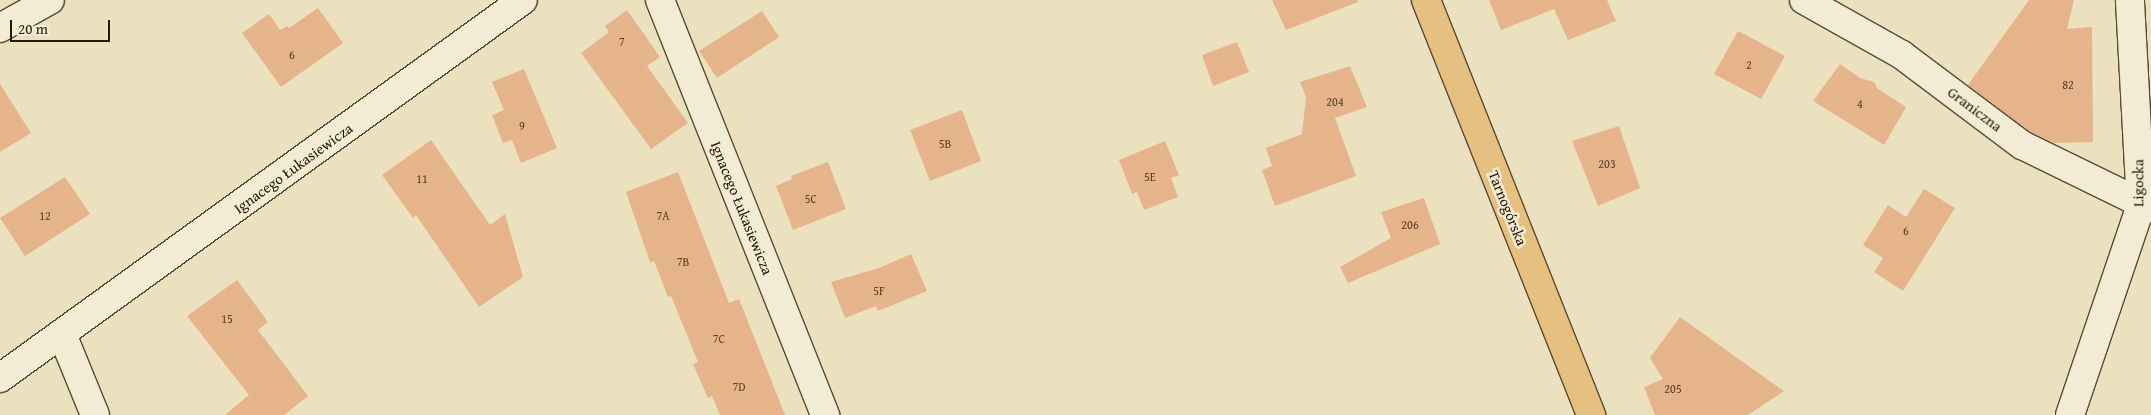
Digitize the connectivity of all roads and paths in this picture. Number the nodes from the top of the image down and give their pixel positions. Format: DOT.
graph roads {
  1 [pos="50,0"];
  2 [pos="523,0"];
  3 [pos="660,0"];
  4 [pos="1426,0"];
  5 [pos="1804,0"];
  6 [pos="2130,0"];
  7 [pos="0,28"];
  8 [pos="2146,206"];
  9 [pos="62,334"];
  10 [pos="0,378"];
  11 [pos="95,415"];
  12 [pos="825,415"];
  13 [pos="1590,415"];
  14 [pos="2070,415"];
  1 -- 7 [label="street"];
  2 -- 9 [label="street, Ignacego Łukasiewicza"];
  3 -- 12 [label="street, Ignacego Łukasiewicza"];
  4 -- 13 [label="main road, Tarnogórska"];
  5 -- 8 [label="street, Graniczna"];
  6 -- 8 [label="street, Ligocka"];
  8 -- 14 [label="street, Ligocka"];
  9 -- 10 [label="street, Ignacego Łukasiewicza"];
  9 -- 11 [label="street"];
}
